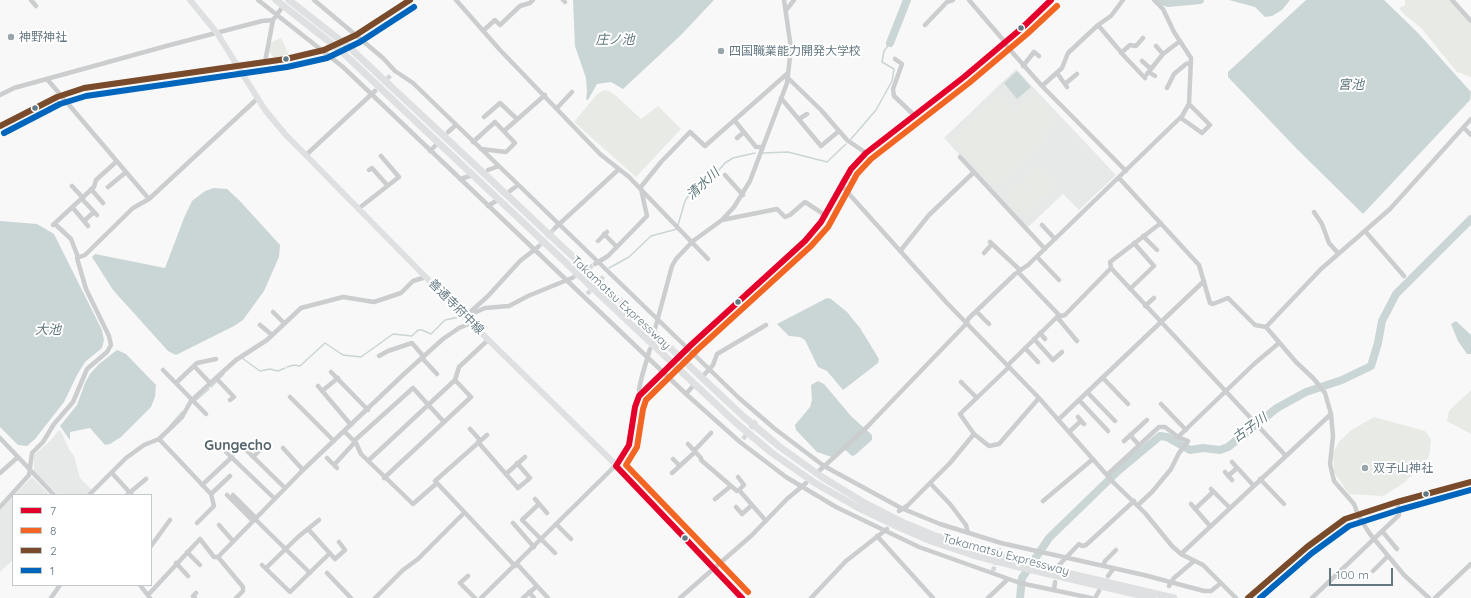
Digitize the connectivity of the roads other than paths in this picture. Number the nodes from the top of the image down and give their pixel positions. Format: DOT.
graph roads {
  1 [pos="32,0"];
  2 [pos="190,0"];
  3 [pos="258,0"];
  4 [pos="276,0"];
  5 [pos="289,0"];
  6 [pos="314,0"];
  7 [pos="410,0"];
  8 [pos="456,0"];
  9 [pos="533,0"];
  10 [pos="784,0"];
  11 [pos="794,0"];
  12 [pos="953,0"];
  13 [pos="969,0"];
  14 [pos="1051,0"];
  15 [pos="1123,0"];
  16 [pos="1154,0"];
  17 [pos="1452,0"];
  18 [pos="36,6"];
  19 [pos="281,9"];
  20 [pos="786,9"];
  21 [pos="277,14"];
  22 [pos="273,20"];
  23 [pos="1471,21"];
  24 [pos="925,25"];
  25 [pos="1098,25"];
  26 [pos="484,30"];
  27 [pos="217,33"];
  28 [pos="356,35"];
  29 [pos="1143,38"];
  30 [pos="1180,41"];
  31 [pos="1004,42"];
  32 [pos="1156,46"];
  33 [pos="324,50"];
  34 [pos="1122,53"];
  35 [pos="1163,54"];
  36 [pos="1039,56"];
  37 [pos="895,59"];
  38 [pos="1142,61"];
  39 [pos="264,62"];
  40 [pos="1191,63"];
  41 [pos="238,65"];
  42 [pos="1023,66"];
  43 [pos="1057,73"];
  44 [pos="1148,73"];
  45 [pos="1078,74"];
  46 [pos="788,76"];
  47 [pos="1155,76"];
  48 [pos="47,79"];
  49 [pos="1042,86"];
  50 [pos="1167,88"];
  51 [pos="572,92"];
  52 [pos="374,93"];
  53 [pos="545,95"];
  54 [pos="0,96"];
  55 [pos="61,96"];
  56 [pos="258,98"];
  57 [pos="781,98"];
  58 [pos="1189,104"];
  59 [pos="557,108"];
  60 [pos="807,114"];
  61 [pos="915,116"];
  62 [pos="484,117"];
  63 [pos="1181,118"];
  64 [pos="517,119"];
  65 [pos="1471,119"];
  66 [pos="799,120"];
  67 [pos="735,121"];
  68 [pos="456,125"];
  69 [pos="0,126"];
  70 [pos="1464,128"];
  71 [pos="504,131"];
  72 [pos="839,131"];
  73 [pos="448,132"];
  74 [pos="744,132"];
  75 [pos="1471,135"];
  76 [pos="737,138"];
  77 [pos="474,142"];
  78 [pos="436,144"];
  79 [pos="763,147"];
  80 [pos="481,149"];
  81 [pos="430,151"];
  82 [pos="866,153"];
  83 [pos="306,155"];
  84 [pos="381,156"];
  85 [pos="960,157"];
  86 [pos="116,162"];
  87 [pos="499,166"];
  88 [pos="619,169"];
  89 [pos="369,170"];
  90 [pos="488,170"];
  91 [pos="1126,171"];
  92 [pos="974,172"];
  93 [pos="125,173"];
  94 [pos="725,175"];
  95 [pos="470,176"];
  96 [pos="1119,178"];
  97 [pos="460,179"];
  98 [pos="518,185"];
  99 [pos="841,185"];
  100 [pos="72,186"];
  101 [pos="387,186"];
  102 [pos="108,188"];
  103 [pos="640,188"];
  104 [pos="91,189"];
  105 [pos="382,190"];
  106 [pos="510,191"];
  107 [pos="386,195"];
  108 [pos="743,195"];
  109 [pos="82,198"];
  110 [pos="149,199"];
  111 [pos="496,201"];
  112 [pos="102,203"];
  113 [pos="488,206"];
  114 [pos="72,208"];
  115 [pos="358,209"];
  116 [pos="1314,212"];
  117 [pos="825,215"];
  118 [pos="722,220"];
  119 [pos="84,221"];
  120 [pos="1161,223"];
  121 [pos="1042,225"];
  122 [pos="88,226"];
  123 [pos="557,226"];
  124 [pos="1364,231"];
  125 [pos="1143,236"];
  126 [pos="1055,239"];
  127 [pos="598,241"];
  128 [pos="693,241"];
  129 [pos="1134,243"];
  130 [pos="617,247"];
  131 [pos="536,248"];
  132 [pos="1045,249"];
  133 [pos="901,250"];
  134 [pos="1156,250"];
  135 [pos="984,253"];
  136 [pos="1338,253"];
  137 [pos="1037,256"];
  138 [pos="78,258"];
  139 [pos="708,259"];
  140 [pos="597,262"];
  141 [pos="1111,268"];
  142 [pos="1019,271"];
  143 [pos="1404,276"];
  144 [pos="426,277"];
  145 [pos="570,279"];
  146 [pos="1059,280"];
  147 [pos="1204,281"];
  148 [pos="1130,290"];
  149 [pos="1154,298"];
  150 [pos="1145,306"];
  151 [pos="976,311"];
  152 [pos="273,312"];
  153 [pos="465,317"];
  154 [pos="1059,317"];
  155 [pos="659,321"];
  156 [pos="1160,322"];
  157 [pos="284,323"];
  158 [pos="471,323"];
  159 [pos="967,323"];
  160 [pos="988,324"];
  161 [pos="260,325"];
  162 [pos="766,326"];
  163 [pos="1266,327"];
  164 [pos="655,329"];
  165 [pos="1040,333"];
  166 [pos="272,335"];
  167 [pos="1034,339"];
  168 [pos="1045,339"];
  169 [pos="488,340"];
  170 [pos="1077,341"];
  171 [pos="1279,343"];
  172 [pos="1025,348"];
  173 [pos="650,349"];
  174 [pos="687,349"];
  175 [pos="1062,352"];
  176 [pos="682,355"];
  177 [pos="379,356"];
  178 [pos="423,357"];
  179 [pos="648,357"];
  180 [pos="216,359"];
  181 [pos="1038,362"];
  182 [pos="194,366"];
  183 [pos="1008,366"];
  184 [pos="669,368"];
  185 [pos="163,370"];
  186 [pos="709,370"];
  187 [pos="331,372"];
  188 [pos="663,372"];
  189 [pos="437,374"];
  190 [pos="703,376"];
  191 [pos="216,378"];
  192 [pos="338,378"];
  193 [pos="1103,378"];
  194 [pos="455,380"];
  195 [pos="961,382"];
  196 [pos="176,383"];
  197 [pos="210,383"];
  198 [pos="318,386"];
  199 [pos="692,387"];
  200 [pos="322,391"];
  201 [pos="1088,392"];
  202 [pos="1226,392"];
  203 [pos="640,394"];
  204 [pos="686,394"];
  205 [pos="290,398"];
  206 [pos="977,398"];
  207 [pos="1039,398"];
  208 [pos="192,400"];
  209 [pos="230,400"];
  210 [pos="1079,400"];
  211 [pos="1128,404"];
  212 [pos="1161,404"];
  213 [pos="428,405"];
  214 [pos="368,410"];
  215 [pos="206,414"];
  216 [pos="1331,414"];
  217 [pos="1058,420"];
  218 [pos="1146,420"];
  219 [pos="1081,421"];
  220 [pos="1115,421"];
  221 [pos="444,422"];
  222 [pos="351,425"];
  223 [pos="470,429"];
  224 [pos="1186,430"];
  225 [pos="344,431"];
  226 [pos="1108,431"];
  227 [pos="1069,432"];
  228 [pos="711,433"];
  229 [pos="974,434"];
  230 [pos="487,435"];
  231 [pos="1130,435"];
  232 [pos="1178,437"];
  233 [pos="0,438"];
  234 [pos="160,439"];
  235 [pos="334,441"];
  236 [pos="479,441"];
  237 [pos="1124,441"];
  238 [pos="355,442"];
  239 [pos="240,444"];
  240 [pos="688,444"];
  241 [pos="1138,444"];
  242 [pos="264,445"];
  243 [pos="283,448"];
  244 [pos="695,451"];
  245 [pos="226,452"];
  246 [pos="1286,456"];
  247 [pos="18,457"];
  248 [pos="232,457"];
  249 [pos="253,457"];
  250 [pos="525,457"];
  251 [pos="327,458"];
  252 [pos="673,459"];
  253 [pos="1093,459"];
  254 [pos="368,461"];
  255 [pos="1232,462"];
  256 [pos="517,464"];
  257 [pos="616,466"];
  258 [pos="680,466"];
  259 [pos="822,468"];
  260 [pos="1237,468"];
  261 [pos="30,469"];
  262 [pos="303,470"];
  263 [pos="0,473"];
  264 [pos="112,473"];
  265 [pos="672,473"];
  266 [pos="506,474"];
  267 [pos="1107,475"];
  268 [pos="230,476"];
  269 [pos="1228,476"];
  270 [pos="738,477"];
  271 [pos="384,478"];
  272 [pos="146,479"];
  273 [pos="1260,479"];
  274 [pos="806,482"];
  275 [pos="930,482"];
  276 [pos="1471,482"];
  277 [pos="437,483"];
  278 [pos="202,485"];
  279 [pos="731,486"];
  280 [pos="1254,486"];
  281 [pos="801,487"];
  282 [pos="285,488"];
  283 [pos="739,490"];
  284 [pos="53,494"];
  285 [pos="90,494"];
  286 [pos="130,494"];
  287 [pos="211,494"];
  288 [pos="226,495"];
  289 [pos="233,495"];
  290 [pos="275,499"];
  291 [pos="534,499"];
  292 [pos="715,499"];
  293 [pos="1043,501"];
  294 [pos="1134,501"];
  295 [pos="1397,502"];
  296 [pos="539,504"];
  297 [pos="1191,504"];
  298 [pos="1284,504"];
  299 [pos="1138,505"];
  300 [pos="752,506"];
  301 [pos="0,507"];
  302 [pos="736,507"];
  303 [pos="1230,508"];
  304 [pos="1195,509"];
  305 [pos="900,510"];
  306 [pos="464,513"];
  307 [pos="547,513"];
  308 [pos="1358,514"];
  309 [pos="170,520"];
  310 [pos="255,520"];
  311 [pos="319,520"];
  312 [pos="766,521"];
  313 [pos="197,523"];
  314 [pos="513,523"];
  315 [pos="219,525"];
  316 [pos="558,525"];
  317 [pos="1210,526"];
  318 [pos="308,529"];
  319 [pos="885,530"];
  320 [pos="1382,531"];
  321 [pos="968,533"];
  322 [pos="877,536"];
  323 [pos="571,538"];
  324 [pos="542,539"];
  325 [pos="1374,539"];
  326 [pos="233,542"];
  327 [pos="339,542"];
  328 [pos="152,545"];
  329 [pos="534,547"];
  330 [pos="1397,548"];
  331 [pos="285,549"];
  332 [pos="1116,550"];
  333 [pos="187,552"];
  334 [pos="330,553"];
  335 [pos="555,553"];
  336 [pos="1181,554"];
  337 [pos="1388,556"];
  338 [pos="218,557"];
  339 [pos="1065,558"];
  340 [pos="1194,561"];
  341 [pos="176,563"];
  342 [pos="1020,564"];
  343 [pos="1471,564"];
  344 [pos="200,565"];
  345 [pos="516,565"];
  346 [pos="1059,565"];
  347 [pos="1103,566"];
  348 [pos="1114,568"];
  349 [pos="714,569"];
  350 [pos="1037,569"];
  351 [pos="1373,571"];
  352 [pos="310,573"];
  353 [pos="327,573"];
  354 [pos="188,576"];
  355 [pos="468,576"];
  356 [pos="1108,576"];
  357 [pos="1008,579"];
  358 [pos="1055,582"];
  359 [pos="1221,583"];
  360 [pos="1170,584"];
  361 [pos="59,586"];
  362 [pos="141,586"];
  363 [pos="537,586"];
  364 [pos="1054,590"];
  365 [pos="1099,591"];
  366 [pos="529,592"];
  367 [pos="149,596"];
  368 [pos="51,598"];
  369 [pos="236,598"];
  370 [pos="351,598"];
  371 [pos="375,598"];
  372 [pos="475,598"];
  373 [pos="481,598"];
  374 [pos="523,598"];
  375 [pos="534,598"];
  376 [pos="548,598"];
  377 [pos="680,598"];
  378 [pos="742,598"];
  379 [pos="811,598"];
  380 [pos="933,598"];
  381 [pos="988,598"];
  382 [pos="1091,598"];
  383 [pos="1095,598"];
  384 [pos="1152,598"];
  385 [pos="1174,598"];
  386 [pos="1236,598"];
  387 [pos="1248,598"];
  388 [pos="1312,598"];
  389 [pos="1429,598"];
  390 [pos="1436,598"];
  1 -- 18 [label="street"];
  2 -- 27 [label="main road, 善通寺府中線"];
  3 -- 21 [label="street"];
  4 -- 342 [label="highway, Takamatsu Expressway"];
  5 -- 342 [label="highway, Takamatsu Expressway"];
  6 -- 28 [label="street"];
  7 -- 28 [label="main road"];
  8 -- 26 [label="street"];
  9 -- 26 [label="street"];
  10 -- 20 [label="street"];
  11 -- 20 [label="street"];
  12 -- 24 [label="street"];
  13 -- 31 [label="street"];
  14 -- 31 [label="street"];
  15 -- 25 [label="street"];
  16 -- 30 [label="street"];
  17 -- 23 [label="street"];
  19 -- 21 [label="street"];
  20 -- 46 [label="street"];
  21 -- 22 [label="street"];
  21 -- 33 [label="street"];
  22 -- 27 [label="street"];
  22 -- 39 [label="street"];
  25 -- 34 [label="street"];
  25 -- 43 [label="street"];
  26 -- 53 [label="street"];
  27 -- 41 [label="main road, 善通寺府中線"];
  27 -- 48 [label="street"];
  28 -- 33 [label="main road"];
  28 -- 68 [label="street"];
  29 -- 34 [label="street"];
  30 -- 35 [label="street"];
  30 -- 40 [label="street"];
  31 -- 42 [label="street"];
  31 -- 61 [label="street"];
  32 -- 35 [label="street"];
  33 -- 39 [label="main road"];
  33 -- 52 [label="street"];
  34 -- 44 [label="street"];
  35 -- 44 [label="street"];
  36 -- 42 [label="street"];
  37 -- 61 [label="street"];
  38 -- 44 [label="street"];
  39 -- 41 [label="main road"];
  40 -- 50 [label="street"];
  40 -- 58 [label="street"];
  41 -- 55 [label="main road"];
  41 -- 56 [label="main road, 善通寺府中線"];
  42 -- 49 [label="street"];
  43 -- 45 [label="street"];
  43 -- 49 [label="street"];
  44 -- 47 [label="street"];
  46 -- 57 [label="street"];
  46 -- 67 [label="street"];
  46 -- 72 [label="street"];
  48 -- 54 [label="street"];
  48 -- 55 [label="street"];
  49 -- 91 [label="street"];
  51 -- 59 [label="street"];
  52 -- 81 [label="street"];
  52 -- 83 [label="street"];
  53 -- 59 [label="street"];
  53 -- 64 [label="street"];
  55 -- 69 [label="main road"];
  55 -- 86 [label="street"];
  56 -- 83 [label="main road, 善通寺府中線"];
  56 -- 110 [label="street"];
  57 -- 66 [label="street"];
  57 -- 79 [label="street"];
  58 -- 63 [label="street"];
  58 -- 63 [label="street"];
  59 -- 88 [label="street"];
  60 -- 66 [label="street"];
  61 -- 82 [label="street"];
  62 -- 64 [label="street"];
  63 -- 91 [label="street"];
  64 -- 71 [label="street"];
  65 -- 70 [label="street"];
  66 -- 72 [label="street"];
  67 -- 74 [label="street"];
  67 -- 103 [label="street"];
  68 -- 73 [label="street"];
  68 -- 77 [label="street"];
  70 -- 75 [label="street"];
  70 -- 124 [label="street"];
  71 -- 77 [label="street"];
  71 -- 80 [label="street"];
  72 -- 82 [label="street"];
  74 -- 76 [label="street"];
  74 -- 79 [label="street"];
  77 -- 80 [label="street"];
  78 -- 81 [label="street"];
  79 -- 108 [label="street"];
  80 -- 87 [label="street"];
  81 -- 97 [label="street"];
  82 -- 99 [label="street"];
  83 -- 115 [label="main road, 善通寺府中線"];
  84 -- 101 [label="street"];
  85 -- 92 [label="street"];
  86 -- 93 [label="street"];
  86 -- 104 [label="street"];
  87 -- 90 [label="street"];
  87 -- 98 [label="street"];
  88 -- 103 [label="street"];
  88 -- 123 [label="street"];
  89 -- 101 [label="street"];
  91 -- 96 [label="street"];
  92 -- 132 [label="street"];
  92 -- 133 [label="street"];
  93 -- 102 [label="street"];
  93 -- 110 [label="street"];
  94 -- 108 [label="street"];
  95 -- 97 [label="street"];
  96 -- 120 [label="street"];
  96 -- 126 [label="street"];
  97 -- 113 [label="street"];
  98 -- 106 [label="street"];
  98 -- 123 [label="street"];
  99 -- 117 [label="street"];
  99 -- 133 [label="street"];
  100 -- 109 [label="street"];
  101 -- 105 [label="street"];
  103 -- 128 [label="street"];
  103 -- 130 [label="street"];
  104 -- 109 [label="street"];
  104 -- 112 [label="street"];
  105 -- 107 [label="street"];
  105 -- 115 [label="street"];
  108 -- 118 [label="street"];
  109 -- 114 [label="street"];
  109 -- 119 [label="street"];
  110 -- 138 [label="street"];
  111 -- 113 [label="street"];
  113 -- 131 [label="street"];
  114 -- 119 [label="street"];
  114 -- 138 [label="street"];
  115 -- 144 [label="main road, 善通寺府中線"];
  116 -- 136 [label="street"];
  117 -- 118 [label="street"];
  117 -- 174 [label="street"];
  118 -- 128 [label="street"];
  119 -- 122 [label="street"];
  120 -- 125 [label="street"];
  120 -- 147 [label="street"];
  121 -- 126 [label="street"];
  123 -- 140 [label="street"];
  124 -- 136 [label="street"];
  124 -- 143 [label="street"];
  125 -- 129 [label="street"];
  125 -- 134 [label="street"];
  126 -- 132 [label="street"];
  127 -- 130 [label="street"];
  128 -- 139 [label="street"];
  128 -- 155 [label="street"];
  129 -- 141 [label="street"];
  129 -- 148 [label="street"];
  130 -- 140 [label="street"];
  131 -- 145 [label="street"];
  131 -- 153 [label="street"];
  132 -- 137 [label="street"];
  133 -- 159 [label="street"];
  135 -- 142 [label="street"];
  136 -- 163 [label="street"];
  137 -- 142 [label="street"];
  137 -- 146 [label="street"];
  138 -- 261 [label="street"];
  140 -- 155 [label="street"];
  141 -- 148 [label="street"];
  141 -- 154 [label="street"];
  142 -- 151 [label="street"];
  142 -- 154 [label="street"];
  144 -- 153 [label="main road, 善通寺府中線"];
  144 -- 157 [label="street"];
  145 -- 153 [label="street"];
  145 -- 179 [label="street"];
  147 -- 156 [label="street"];
  147 -- 163 [label="street"];
  148 -- 150 [label="street"];
  149 -- 150 [label="street"];
  150 -- 156 [label="street"];
  151 -- 159 [label="street"];
  151 -- 160 [label="street"];
  152 -- 157 [label="street"];
  153 -- 158 [label="main road, 善通寺府中線"];
  154 -- 165 [label="street"];
  154 -- 170 [label="street"];
  155 -- 164 [label="street"];
  155 -- 174 [label="street"];
  156 -- 193 [label="street"];
  156 -- 202 [label="street"];
  157 -- 166 [label="street"];
  158 -- 169 [label="main road, 善通寺府中線"];
  158 -- 178 [label="street"];
  159 -- 183 [label="street"];
  159 -- 259 [label="street"];
  161 -- 166 [label="street"];
  162 -- 186 [label="street"];
  163 -- 171 [label="street"];
  165 -- 167 [label="street"];
  165 -- 168 [label="street"];
  166 -- 191 [label="street"];
  167 -- 172 [label="street"];
  167 -- 175 [label="street"];
  169 -- 194 [label="street"];
  169 -- 257 [label="main road, 善通寺府中線"];
  171 -- 202 [label="street"];
  171 -- 216 [label="street"];
  172 -- 181 [label="street"];
  172 -- 183 [label="street"];
  173 -- 179 [label="street"];
  174 -- 176 [label="street"];
  174 -- 186 [label="street"];
  177 -- 178 [label="street"];
  178 -- 189 [label="street"];
  178 -- 214 [label="street"];
  179 -- 188 [label="street"];
  179 -- 203 [label="street"];
  180 -- 182 [label="street"];
  182 -- 196 [label="street"];
  182 -- 197 [label="street"];
  183 -- 206 [label="street"];
  183 -- 207 [label="street"];
  184 -- 188 [label="street"];
  185 -- 196 [label="street"];
  186 -- 190 [label="street"];
  186 -- 259 [label="street"];
  187 -- 192 [label="street"];
  188 -- 203 [label="street"];
  188 -- 204 [label="street"];
  191 -- 197 [label="street"];
  191 -- 209 [label="street"];
  192 -- 200 [label="street"];
  192 -- 214 [label="street"];
  193 -- 201 [label="street"];
  193 -- 211 [label="street"];
  194 -- 213 [label="street"];
  194 -- 221 [label="street"];
  195 -- 206 [label="street"];
  196 -- 208 [label="street"];
  197 -- 208 [label="street"];
  198 -- 200 [label="street"];
  199 -- 204 [label="street"];
  200 -- 222 [label="street"];
  201 -- 210 [label="street"];
  201 -- 220 [label="street"];
  202 -- 224 [label="street"];
  202 -- 246 [label="street"];
  203 -- 257 [label="street"];
  204 -- 281 [label="street"];
  205 -- 235 [label="street"];
  206 -- 229 [label="street"];
  207 -- 217 [label="street"];
  207 -- 229 [label="street"];
  208 -- 215 [label="street"];
  208 -- 234 [label="street"];
  210 -- 217 [label="street"];
  210 -- 226 [label="street"];
  212 -- 224 [label="street"];
  213 -- 221 [label="street"];
  213 -- 238 [label="street"];
  213 -- 254 [label="street"];
  214 -- 222 [label="street"];
  216 -- 246 [label="street"];
  216 -- 308 [label="street"];
  217 -- 227 [label="street"];
  218 -- 231 [label="street"];
  219 -- 227 [label="street"];
  221 -- 271 [label="street"];
  222 -- 225 [label="street"];
  223 -- 236 [label="street"];
  224 -- 232 [label="street"];
  225 -- 235 [label="street"];
  225 -- 238 [label="street"];
  227 -- 253 [label="street"];
  228 -- 244 [label="street"];
  229 -- 275 [label="street"];
  230 -- 236 [label="street"];
  231 -- 237 [label="street"];
  231 -- 241 [label="street"];
  232 -- 241 [label="street"];
  232 -- 299 [label="street"];
  233 -- 247 [label="street"];
  234 -- 264 [label="street"];
  234 -- 278 [label="street"];
  235 -- 262 [label="street"];
  236 -- 266 [label="street"];
  236 -- 277 [label="street"];
  238 -- 251 [label="street"];
  238 -- 254 [label="street"];
  239 -- 249 [label="street"];
  240 -- 244 [label="street"];
  241 -- 267 [label="street"];
  242 -- 249 [label="street"];
  243 -- 262 [label="street"];
  244 -- 258 [label="street"];
  244 -- 279 [label="street"];
  245 -- 248 [label="street"];
  246 -- 273 [label="street"];
  247 -- 261 [label="street"];
  247 -- 263 [label="street"];
  248 -- 278 [label="street"];
  248 -- 290 [label="street"];
  249 -- 282 [label="street"];
  250 -- 256 [label="street"];
  252 -- 258 [label="street"];
  253 -- 267 [label="street"];
  253 -- 293 [label="street"];
  254 -- 271 [label="street"];
  255 -- 260 [label="street"];
  256 -- 266 [label="street"];
  256 -- 266 [label="street"];
  257 -- 316 [label="street"];
  257 -- 349 [label="main road, 善通寺府中線"];
  258 -- 265 [label="street"];
  259 -- 305 [label="street"];
  260 -- 269 [label="street"];
  260 -- 280 [label="street"];
  261 -- 284 [label="street"];
  261 -- 301 [label="street"];
  262 -- 282 [label="street"];
  264 -- 285 [label="street"];
  264 -- 286 [label="street"];
  267 -- 294 [label="street"];
  268 -- 287 [label="street"];
  270 -- 283 [label="street"];
  271 -- 277 [label="street"];
  272 -- 286 [label="street"];
  273 -- 280 [label="street"];
  273 -- 298 [label="street"];
  274 -- 281 [label="street"];
  275 -- 305 [label="street"];
  275 -- 321 [label="street"];
  276 -- 295 [label="main road"];
  277 -- 306 [label="street"];
  278 -- 287 [label="street"];
  279 -- 283 [label="street"];
  279 -- 292 [label="street"];
  280 -- 303 [label="street"];
  281 -- 312 [label="street"];
  281 -- 319 [label="street"];
  282 -- 290 [label="street"];
  283 -- 300 [label="street"];
  287 -- 313 [label="street"];
  288 -- 310 [label="street"];
  289 -- 310 [label="street"];
  290 -- 310 [label="street"];
  291 -- 296 [label="street"];
  294 -- 299 [label="street"];
  294 -- 339 [label="street"];
  295 -- 308 [label="main road"];
  295 -- 320 [label="street"];
  296 -- 307 [label="street"];
  296 -- 324 [label="street"];
  297 -- 304 [label="street"];
  299 -- 336 [label="street"];
  300 -- 302 [label="street"];
  300 -- 312 [label="street"];
  303 -- 304 [label="street"];
  303 -- 317 [label="street"];
  304 -- 317 [label="street"];
  305 -- 321 [label="street"];
  306 -- 345 [label="street"];
  306 -- 371 [label="street"];
  308 -- 325 [label="street"];
  308 -- 387 [label="main road"];
  309 -- 328 [label="street"];
  310 -- 326 [label="street"];
  310 -- 331 [label="street"];
  311 -- 318 [label="street"];
  312 -- 349 [label="street"];
  314 -- 329 [label="street"];
  315 -- 326 [label="street"];
  316 -- 323 [label="street"];
  316 -- 324 [label="street"];
  317 -- 336 [label="street"];
  318 -- 331 [label="street"];
  318 -- 334 [label="street"];
  319 -- 322 [label="street"];
  319 -- 357 [label="street"];
  320 -- 325 [label="street"];
  320 -- 330 [label="street"];
  321 -- 339 [label="street"];
  322 -- 379 [label="street"];
  322 -- 380 [label="street"];
  324 -- 329 [label="street"];
  324 -- 335 [label="street"];
  325 -- 337 [label="street"];
  325 -- 388 [label="street"];
  326 -- 338 [label="street"];
  327 -- 334 [label="street"];
  329 -- 345 [label="street"];
  331 -- 352 [label="street"];
  331 -- 352 [label="street"];
  332 -- 347 [label="street"];
  333 -- 338 [label="street"];
  333 -- 341 [label="street"];
  333 -- 344 [label="street"];
  334 -- 352 [label="street"];
  336 -- 340 [label="street"];
  337 -- 351 [label="street"];
  337 -- 389 [label="street"];
  338 -- 369 [label="street"];
  339 -- 346 [label="street"];
  339 -- 347 [label="street"];
  340 -- 359 [label="street"];
  340 -- 360 [label="street"];
  341 -- 354 [label="street"];
  341 -- 367 [label="street"];
  342 -- 350 [label="highway, Takamatsu Expressway"];
  343 -- 390 [label="street"];
  345 -- 363 [label="street"];
  345 -- 373 [label="street"];
  347 -- 348 [label="street"];
  348 -- 356 [label="street"];
  348 -- 360 [label="street"];
  349 -- 377 [label="street"];
  349 -- 378 [label="main road, 善通寺府中線"];
  350 -- 384 [label="highway, Takamatsu Expressway"];
  350 -- 385 [label="highway, Takamatsu Expressway"];
  353 -- 370 [label="street"];
  355 -- 372 [label="street"];
  357 -- 364 [label="street"];
  357 -- 381 [label="street"];
  358 -- 364 [label="street"];
  359 -- 360 [label="street"];
  359 -- 386 [label="street"];
  361 -- 368 [label="street"];
  362 -- 367 [label="street"];
  363 -- 366 [label="street"];
  363 -- 376 [label="street"];
  364 -- 382 [label="street"];
  365 -- 383 [label="street"];
  366 -- 374 [label="street"];
  366 -- 375 [label="street"];
}
